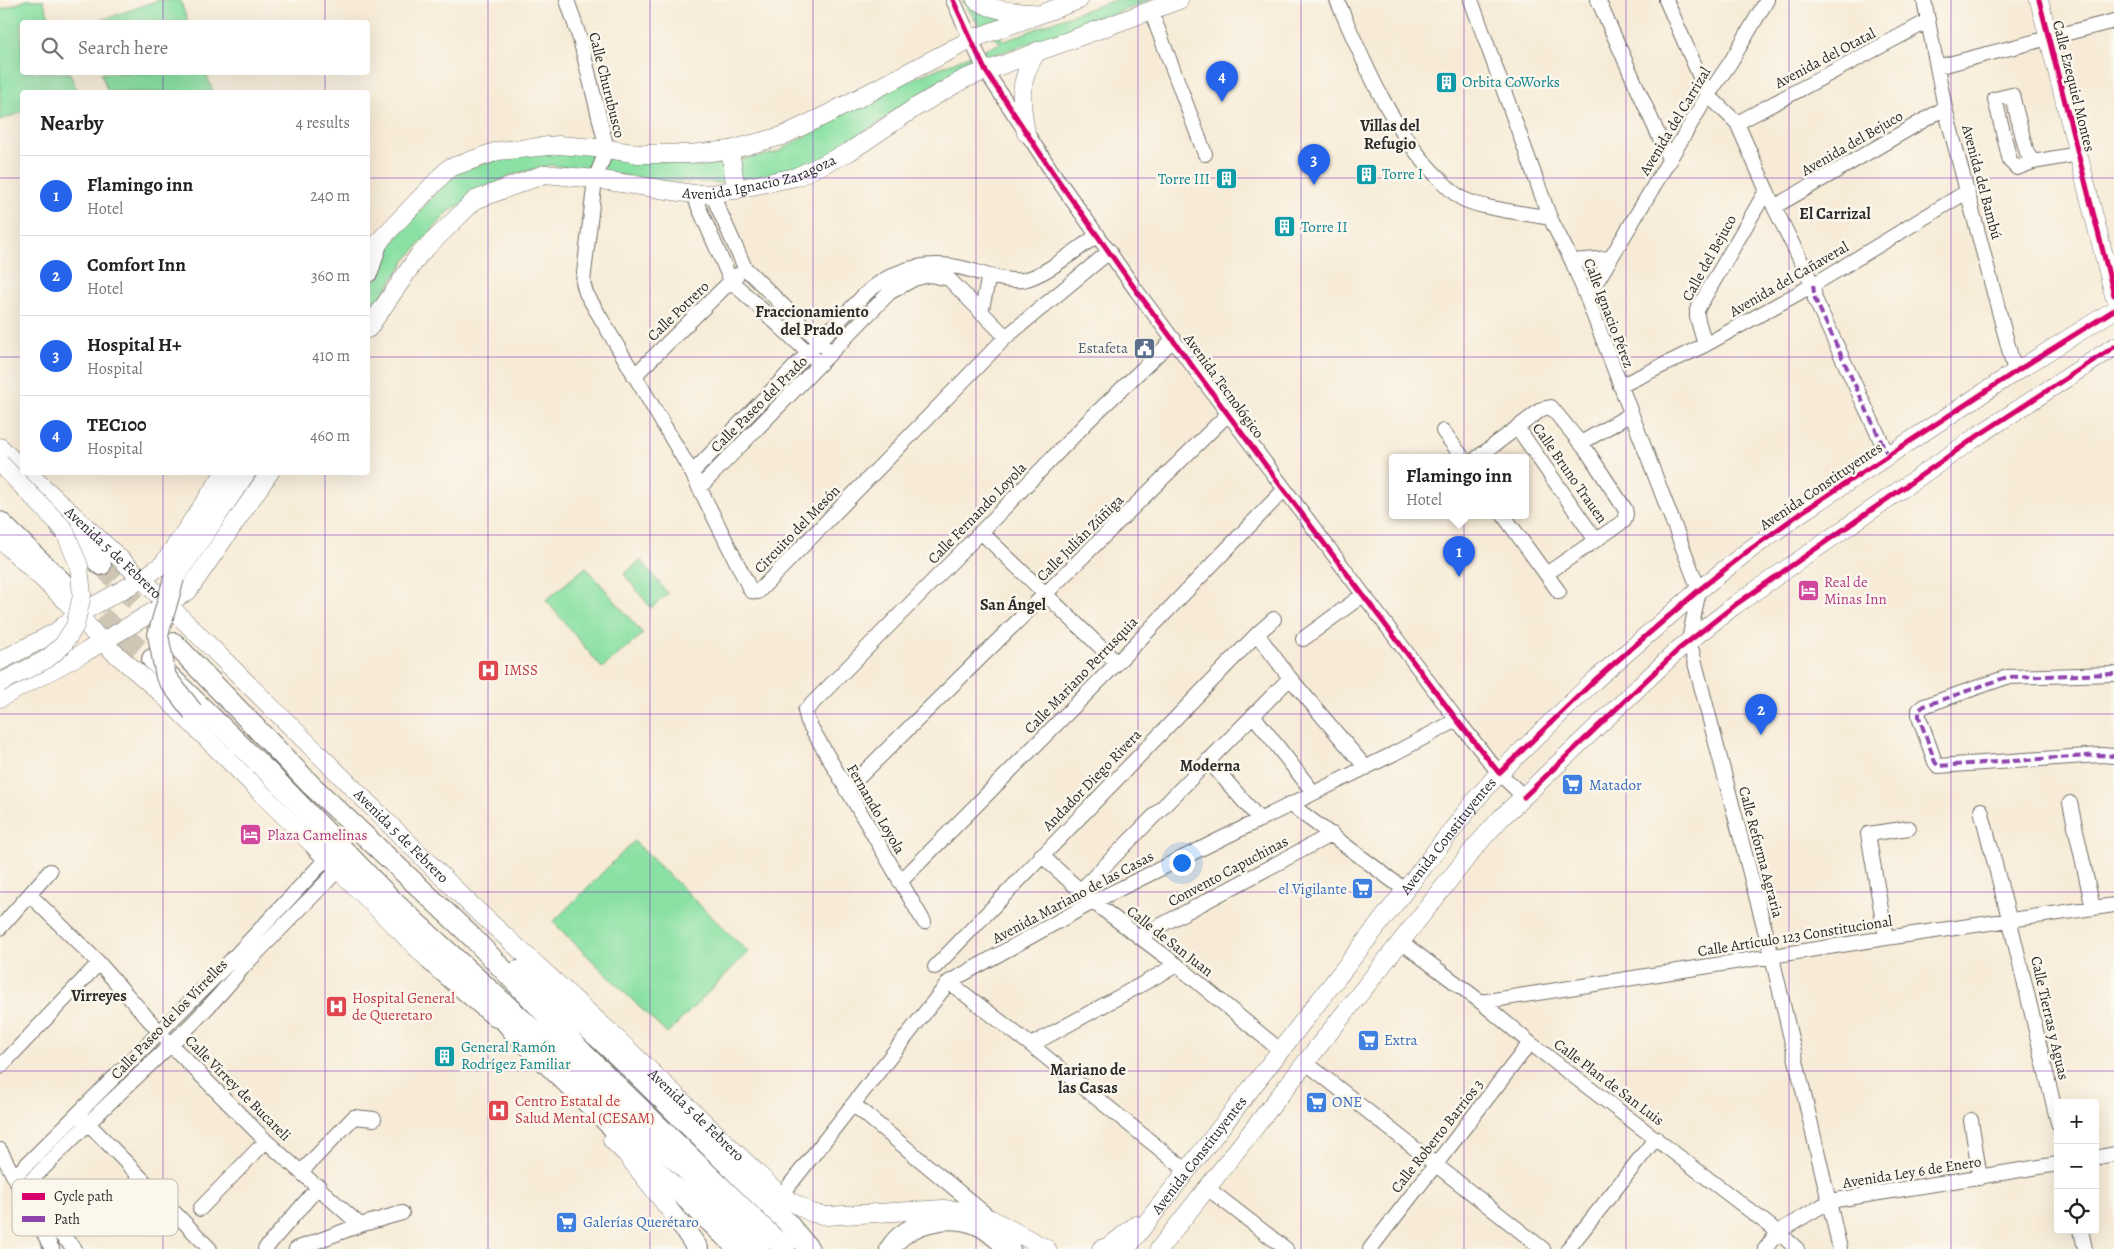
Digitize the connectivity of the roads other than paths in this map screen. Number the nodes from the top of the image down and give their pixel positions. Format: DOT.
graph roads {
  1 [pos="567,0"];
  2 [pos="954,0"];
  3 [pos="976,0"];
  4 [pos="1079,0"];
  5 [pos="1179,0"];
  6 [pos="1337,0"];
  7 [pos="1471,0"];
  8 [pos="1598,0"];
  9 [pos="1666,0"];
  10 [pos="1924,0"];
  11 [pos="2040,0"];
  12 [pos="1763,2"];
  13 [pos="1150,11"];
  14 [pos="1043,13"];
  15 [pos="2114,20"];
  16 [pos="1928,21"];
  17 [pos="972,38"];
  18 [pos="2049,38"];
  19 [pos="1036,51"];
  20 [pos="1938,67"];
  21 [pos="985,70"];
  22 [pos="1708,95"];
  23 [pos="1946,108"];
  24 [pos="1737,124"];
  25 [pos="1026,133"];
  26 [pos="607,149"];
  27 [pos="730,150"];
  28 [pos="1205,154"];
  29 [pos="2078,154"];
  30 [pos="1670,160"];
  31 [pos="2033,162"];
  32 [pos="595,179"];
  33 [pos="736,190"];
  34 [pos="1766,191"];
  35 [pos="1968,191"];
  36 [pos="693,194"];
  37 [pos="712,194"];
  38 [pos="1774,207"];
  39 [pos="1550,218"];
  40 [pos="1098,235"];
  41 [pos="1110,251"];
  42 [pos="372,253"];
  43 [pos="1610,258"];
  44 [pos="1572,261"];
  45 [pos="744,268"];
  46 [pos="989,276"];
  47 [pos="731,281"];
  48 [pos="1813,285"];
  49 [pos="2114,295"];
  50 [pos="1587,298"];
  51 [pos="2114,310"];
  52 [pos="981,313"];
  53 [pos="370,326"];
  54 [pos="1006,337"];
  55 [pos="1174,339"];
  56 [pos="820,341"];
  57 [pos="1706,344"];
  58 [pos="2114,347"];
  59 [pos="831,353"];
  60 [pos="810,354"];
  61 [pos="821,364"];
  62 [pos="2015,372"];
  63 [pos="634,376"];
  64 [pos="1620,386"];
  65 [pos="1229,413"];
  66 [pos="1633,418"];
  67 [pos="1517,427"];
  68 [pos="1443,431"];
  69 [pos="1584,447"];
  70 [pos="0,448"];
  71 [pos="1460,454"];
  72 [pos="1482,454"];
  73 [pos="1888,456"];
  74 [pos="0,463"];
  75 [pos="0,467"];
  76 [pos="20,467"];
  77 [pos="692,473"];
  78 [pos="30,475"];
  79 [pos="223,475"];
  80 [pos="244,475"];
  81 [pos="268,475"];
  82 [pos="699,488"];
  83 [pos="1284,490"];
  84 [pos="1506,519"];
  85 [pos="0,522"];
  86 [pos="981,532"];
  87 [pos="1595,538"];
  88 [pos="0,539"];
  89 [pos="101,565"];
  90 [pos="1546,574"];
  91 [pos="142,579"];
  92 [pos="71,590"];
  93 [pos="1698,590"];
  94 [pos="1559,592"];
  95 [pos="1046,594"];
  96 [pos="1363,595"];
  97 [pos="168,605"];
  98 [pos="77,615"];
  99 [pos="1274,619"];
  100 [pos="1257,634"];
  101 [pos="1304,639"];
  102 [pos="1690,640"];
  103 [pos="102,642"];
  104 [pos="174,643"];
  105 [pos="152,659"];
  106 [pos="0,661"];
  107 [pos="1117,663"];
  108 [pos="2114,674"];
  109 [pos="1290,678"];
  110 [pos="0,683"];
  111 [pos="0,698"];
  112 [pos="805,711"];
  113 [pos="1253,715"];
  114 [pos="1457,720"];
  115 [pos="2114,756"];
  116 [pos="1208,760"];
  117 [pos="1366,768"];
  118 [pos="1499,772"];
  119 [pos="846,790"];
  120 [pos="1313,792"];
  121 [pos="1524,797"];
  122 [pos="2070,803"];
  123 [pos="1290,804"];
  124 [pos="1981,810"];
  125 [pos="1260,820"];
  126 [pos="1909,828"];
  127 [pos="1332,834"];
  128 [pos="1041,855"];
  129 [pos="327,859"];
  130 [pos="50,872"];
  131 [pos="900,882"];
  132 [pos="1406,890"];
  133 [pos="1080,891"];
  134 [pos="30,895"];
  135 [pos="1093,902"];
  136 [pos="396,904"];
  137 [pos="2114,906"];
  138 [pos="2093,908"];
  139 [pos="3,919"];
  140 [pos="924,922"];
  141 [pos="2010,922"];
  142 [pos="1139,937"];
  143 [pos="473,938"];
  144 [pos="1886,938"];
  145 [pos="1400,941"];
  146 [pos="439,956"];
  147 [pos="1772,957"];
  148 [pos="98,963"];
  149 [pos="1177,965"];
  150 [pos="935,967"];
  151 [pos="949,982"];
  152 [pos="1481,1002"];
  153 [pos="159,1032"];
  154 [pos="1530,1043"];
  155 [pos="170,1045"];
  156 [pos="1031,1045"];
  157 [pos="1281,1051"];
  158 [pos="1305,1062"];
  159 [pos="0,1067"];
  160 [pos="853,1104"];
  161 [pos="2054,1106"];
  162 [pos="83,1118"];
  163 [pos="374,1120"];
  164 [pos="1971,1120"];
  165 [pos="1656,1138"];
  166 [pos="266,1141"];
  167 [pos="0,1150"];
  168 [pos="626,1154"];
  169 [pos="2114,1154"];
  170 [pos="2099,1157"];
  171 [pos="1434,1164"];
  172 [pos="2054,1165"];
  173 [pos="302,1171"];
  174 [pos="1187,1171"];
  175 [pos="15,1176"];
  176 [pos="1980,1178"];
  177 [pos="16,1179"];
  178 [pos="38,1179"];
  179 [pos="142,1179"];
  180 [pos="319,1186"];
  181 [pos="1206,1187"];
  182 [pos="781,1196"];
  183 [pos="1830,1200"];
  184 [pos="200,1209"];
  185 [pos="1156,1210"];
  186 [pos="402,1213"];
  187 [pos="178,1216"];
  188 [pos="991,1219"];
  189 [pos="360,1225"];
  190 [pos="683,1227"];
  191 [pos="1778,1232"];
  192 [pos="2082,1234"];
  193 [pos="45,1236"];
  194 [pos="63,1236"];
  195 [pos="52,1249"];
  196 [pos="75,1249"];
  197 [pos="210,1249"];
  198 [pos="265,1249"];
  199 [pos="296,1249"];
  200 [pos="687,1249"];
  201 [pos="698,1249"];
  202 [pos="720,1249"];
  203 [pos="738,1249"];
  204 [pos="760,1249"];
  205 [pos="785,1249"];
  206 [pos="809,1249"];
  207 [pos="822,1249"];
  208 [pos="890,1249"];
  209 [pos="1010,1249"];
  210 [pos="1047,1249"];
  211 [pos="1101,1249"];
  212 [pos="1126,1249"];
  213 [pos="1159,1249"];
  214 [pos="1286,1249"];
  215 [pos="1370,1249"];
  216 [pos="1543,1249"];
  217 [pos="1568,1249"];
  218 [pos="1765,1249"];
  219 [pos="1797,1249"];
  220 [pos="1840,1249"];
  221 [pos="2085,1249"];
  1 -- 26 [label="street, Calle Churubusco"];
  2 -- 17 [label="street, Avenida Tecnológico"];
  3 -- 14 [label="main road"];
  4 -- 14 [label="main road, Avenida Ignacio Zaragoza"];
  5 -- 13 [label="main road, Avenida Ignacio Zaragoza"];
  6 -- 39 [label="street"];
  7 -- 39 [label="street, Calle Ignacio Pérez"];
  8 -- 30 [label="street"];
  9 -- 22 [label="street"];
  10 -- 16 [label="street, Avenida del Bambú"];
  11 -- 18 [label="main road, Calle Ezequiel Montes"];
  12 -- 22 [label="street, Avenida del Carrizal"];
  13 -- 19 [label="main road, Avenida Ignacio Zaragoza"];
  13 -- 28 [label="street"];
  14 -- 17 [label="main road, Avenida Ignacio Zaragoza"];
  15 -- 18 [label="street"];
  16 -- 20 [label="street, Avenida del Bambú"];
  16 -- 24 [label="street, Avenida del Otatal"];
  17 -- 21 [label="street, Avenida Tecnológico"];
  17 -- 27 [label="main road, Avenida Ignacio Zaragoza"];
  18 -- 20 [label="street"];
  18 -- 29 [label="main road, Calle Ezequiel Montes"];
  19 -- 21 [label="main road, Avenida Ignacio Zaragoza"];
  19 -- 25 [label="main road"];
  20 -- 23 [label="street, Avenida del Bambú"];
  21 -- 25 [label="street, Avenida Tecnológico"];
  21 -- 33 [label="main road, Avenida Ignacio Zaragoza"];
  22 -- 24 [label="street"];
  22 -- 30 [label="street, Avenida del Carrizal"];
  23 -- 35 [label="street, Avenida del Bambú"];
  23 -- 38 [label="street, Avenida del Bejuco"];
  24 -- 34 [label="street"];
  25 -- 40 [label="street, Avenida Tecnológico"];
  26 -- 27 [label="main road, Avenida Ignacio Zaragoza"];
  26 -- 32 [label="street, Circuito del Mesón"];
  26 -- 42 [label="main road, Avenida Ignacio Zaragoza"];
  27 -- 33 [label="main road"];
  29 -- 31 [label="street"];
  29 -- 49 [label="main road, Calle Ezequiel Montes"];
  30 -- 43 [label="street, Avenida del Carrizal"];
  31 -- 31 [label="street"];
  32 -- 36 [label="main road, Avenida Ignacio Zaragoza"];
  32 -- 53 [label="main road, Avenida Ignacio Zaragoza"];
  32 -- 63 [label="street, Circuito del Mesón"];
  33 -- 37 [label="main road, Avenida Ignacio Zaragoza"];
  34 -- 38 [label="street"];
  34 -- 57 [label="street, Calle del Bejuco"];
  35 -- 48 [label="street, Avenida del Cañaveral"];
  35 -- 62 [label="street, Avenida del Bambú"];
  36 -- 37 [label="main road, Avenida Ignacio Zaragoza"];
  36 -- 47 [label="street"];
  37 -- 45 [label="street"];
  38 -- 48 [label="street"];
  39 -- 44 [label="street, Calle Ignacio Pérez"];
  40 -- 41 [label="street, Avenida Tecnológico"];
  40 -- 46 [label="street, Calle Paseo del Prado"];
  41 -- 54 [label="street, Circuito del Mesón"];
  41 -- 55 [label="street, Avenida Tecnológico"];
  43 -- 44 [label="street"];
  43 -- 50 [label="street, Avenida del Carrizal"];
  44 -- 50 [label="street, Calle Ignacio Pérez"];
  45 -- 47 [label="street, Calle Potrero"];
  45 -- 56 [label="street"];
  46 -- 52 [label="street"];
  46 -- 56 [label="street, Calle Paseo del Prado"];
  47 -- 60 [label="street"];
  47 -- 63 [label="street, Calle Potrero"];
  48 -- 57 [label="street, Avenida del Cañaveral"];
  48 -- 73 [label="street"];
  50 -- 64 [label="street, Calle Ignacio Pérez"];
  51 -- 62 [label="main road, Avenida Constituyentes"];
  52 -- 54 [label="street, Calle Paseo del Prado"];
  52 -- 59 [label="street, Calle Paseo del Prado"];
  54 -- 82 [label="street, Circuito del Mesón"];
  55 -- 65 [label="street, Avenida Tecnológico"];
  55 -- 86 [label="street, Calle Fernando Loyola"];
  56 -- 59 [label="street"];
  56 -- 60 [label="street, Calle Paseo del Prado"];
  57 -- 64 [label="street, Avenida del Cañaveral"];
  58 -- 102 [label="main road, Avenida Constituyentes"];
  59 -- 61 [label="street, Calle Paseo del Prado"];
  60 -- 61 [label="street"];
  60 -- 77 [label="street, Calle Paseo del Prado"];
  61 -- 82 [label="street, Calle Paseo del Prado"];
  62 -- 73 [label="main road, Avenida Constituyentes"];
  63 -- 77 [label="street, Circuito del Mesón"];
  64 -- 66 [label="street, Calle Ignacio Pérez"];
  65 -- 83 [label="street, Avenida Tecnológico"];
  65 -- 95 [label="street, Calle Julián Zúñiga"];
  66 -- 69 [label="street"];
  66 -- 93 [label="street, Calle Ignacio Pérez"];
  67 -- 69 [label="street"];
  67 -- 72 [label="street"];
  67 -- 87 [label="street, Calle Bruno Trauen"];
  68 -- 71 [label="street"];
  69 -- 87 [label="street"];
  70 -- 76 [label="main road"];
  73 -- 93 [label="main road, Avenida Constituyentes"];
  74 -- 110 [label="main road, bridge"];
  75 -- 89 [label="highway, Avenida 5 de Febrero"];
  77 -- 82 [label="street, Circuito del Mesón"];
  78 -- 91 [label="main road, Avenida 5 de Febrero"];
  79 -- 91 [label="main road"];
  80 -- 136 [label="highway, bridge"];
  81 -- 97 [label="main road"];
  83 -- 96 [label="street, Avenida Tecnológico"];
  83 -- 107 [label="street, Calle Mariano Perrusquia"];
  84 -- 90 [label="street"];
  85 -- 92 [label="highway"];
  86 -- 95 [label="street"];
  86 -- 112 [label="street, Calle Fernando Loyola"];
  87 -- 90 [label="street"];
  88 -- 98 [label="main road"];
  90 -- 94 [label="street"];
  91 -- 97 [label="main road, Avenida 5 de Febrero"];
  91 -- 98 [label="main road"];
  93 -- 102 [label="street, Calle Ignacio Pérez"];
  93 -- 118 [label="main road, Avenida Constituyentes"];
  95 -- 107 [label="street"];
  95 -- 119 [label="street, Calle Julián Zúñiga"];
  96 -- 101 [label="street"];
  96 -- 114 [label="street, Avenida Tecnológico"];
  97 -- 103 [label="main road"];
  97 -- 182 [label="main road, Avenida 5 de Febrero"];
  98 -- 103 [label="main road"];
  98 -- 106 [label="main road"];
  99 -- 100 [label="street, Andador Diego Rivera"];
  100 -- 109 [label="street"];
  100 -- 128 [label="street, Andador Diego Rivera"];
  102 -- 121 [label="main road, Avenida Constituyentes"];
  102 -- 147 [label="street, Calle Reforma Agraria"];
  103 -- 111 [label="main road"];
  103 -- 129 [label="main road"];
  104 -- 143 [label="highway, Avenida 5 de Febrero"];
  105 -- 136 [label="highway"];
  107 -- 131 [label="street, Calle Mariano Perrusquia"];
  108 -- 115 [label="street"];
  109 -- 113 [label="street"];
  109 -- 117 [label="street"];
  112 -- 119 [label="street, Fernando Loyola"];
  113 -- 116 [label="street"];
  113 -- 120 [label="street"];
  114 -- 117 [label="street, Avenida Mariano de las Casas"];
  114 -- 118 [label="street, Avenida Tecnológico"];
  116 -- 125 [label="street"];
  116 -- 133 [label="street"];
  117 -- 120 [label="street, Avenida Mariano de las Casas"];
  118 -- 121 [label="street, Avenida Tecnológico"];
  118 -- 132 [label="main road, Avenida Constituyentes"];
  119 -- 131 [label="street, Fernando Loyola"];
  120 -- 123 [label="street, Avenida Mariano de las Casas"];
  121 -- 145 [label="main road, Avenida Constituyentes"];
  122 -- 138 [label="street"];
  123 -- 125 [label="street, Avenida Mariano de las Casas"];
  123 -- 127 [label="street"];
  124 -- 141 [label="street, Calle Tierras y Aguas"];
  125 -- 135 [label="street, Avenida Mariano de las Casas"];
  126 -- 144 [label="street"];
  127 -- 132 [label="street"];
  127 -- 142 [label="street, Convento Capuchinas"];
  128 -- 133 [label="street, Calle de San Juan"];
  128 -- 150 [label="street, Andador Diego Rivera"];
  129 -- 136 [label="highway"];
  129 -- 146 [label="main road"];
  129 -- 153 [label="street, Calle Paseo de los Virrelles"];
  129 -- 155 [label="street, Calle Paseo de los Virrelles"];
  130 -- 134 [label="street"];
  131 -- 140 [label="street, Fernando Loyola"];
  132 -- 157 [label="main road, Avenida Constituyentes"];
  133 -- 135 [label="street, Calle de San Juan"];
  134 -- 139 [label="street"];
  134 -- 148 [label="street, Calle Virrey de Bucareli"];
  135 -- 142 [label="street, Calle de San Juan"];
  135 -- 151 [label="street, Avenida Mariano de las Casas"];
  136 -- 146 [label="highway"];
  137 -- 138 [label="street, Calle Artículo 123 Constitucional"];
  138 -- 141 [label="street, Calle Artículo 123 Constitucional"];
  141 -- 144 [label="street, Calle Artículo 123 Constitucional"];
  141 -- 161 [label="street, Calle Tierras y Aguas"];
  142 -- 149 [label="street, Calle de San Juan"];
  143 -- 205 [label="highway, Avenida 5 de Febrero"];
  143 -- 206 [label="highway"];
  144 -- 147 [label="street, Calle Artículo 123 Constitucional"];
  145 -- 152 [label="street, Calle Plan de San Luis"];
  145 -- 158 [label="main road, Avenida Constituyentes"];
  146 -- 168 [label="main road"];
  146 -- 203 [label="highway"];
  146 -- 204 [label="highway"];
  147 -- 152 [label="street, Calle Artículo 123 Constitucional"];
  147 -- 183 [label="street, Calle Reforma Agraria"];
  148 -- 153 [label="street, Calle Virrey de Bucareli"];
  148 -- 159 [label="street"];
  149 -- 156 [label="street"];
  149 -- 157 [label="street, Calle de San Juan"];
  151 -- 156 [label="street"];
  151 -- 160 [label="street, Avenida Mariano de las Casas"];
  152 -- 154 [label="street, Calle Plan de San Luis"];
  153 -- 155 [label="street, Calle Virrey de Bucareli"];
  153 -- 162 [label="street, Calle Paseo de los Virrelles"];
  154 -- 165 [label="street, Calle Plan de San Luis"];
  154 -- 171 [label="street, Calle Roberto Barrios 3"];
  155 -- 162 [label="street, Calle Paseo de los Virrelles"];
  155 -- 166 [label="street, Calle Virrey de Bucareli"];
  156 -- 174 [label="street"];
  157 -- 174 [label="main road, Avenida Constituyentes"];
  158 -- 171 [label="street"];
  158 -- 181 [label="main road, Avenida Constituyentes"];
  160 -- 182 [label="street, Avenida Mariano de las Casas"];
  160 -- 188 [label="street"];
  162 -- 175 [label="street, Calle Paseo de los Virrelles"];
  162 -- 178 [label="street, Calle Paseo de los Virrelles"];
  162 -- 179 [label="street"];
  163 -- 173 [label="street"];
  164 -- 176 [label="street"];
  165 -- 191 [label="street, Calle Plan de San Luis"];
  165 -- 217 [label="street"];
  166 -- 173 [label="street, Calle Virrey de Bucareli"];
  166 -- 184 [label="street"];
  167 -- 175 [label="street"];
  168 -- 190 [label="main road"];
  168 -- 202 [label="highway"];
  169 -- 170 [label="street"];
  171 -- 215 [label="street, Calle Roberto Barrios 3"];
  171 -- 216 [label="street"];
  172 -- 176 [label="street, Avenida Ley 6 de Enero"];
  173 -- 180 [label="street, Calle Virrey de Bucareli"];
  174 -- 185 [label="main road, Avenida Constituyentes"];
  175 -- 177 [label="street"];
  176 -- 183 [label="street, Avenida Ley 6 de Enero"];
  180 -- 189 [label="street, Calle Virrey de Bucareli"];
  180 -- 198 [label="street"];
  181 -- 213 [label="main road, Avenida Constituyentes"];
  181 -- 214 [label="street"];
  182 -- 188 [label="main road, Avenida 5 de Febrero"];
  182 -- 207 [label="highway"];
  183 -- 191 [label="street, Avenida Ley 6 de Enero"];
  183 -- 220 [label="street, Calle Reforma Agraria"];
  185 -- 211 [label="main road"];
  185 -- 212 [label="main road, Avenida Constituyentes"];
  186 -- 189 [label="street"];
  187 -- 197 [label="street"];
  188 -- 210 [label="main road, Avenida 5 de Febrero"];
  189 -- 199 [label="street"];
  190 -- 200 [label="street"];
  190 -- 201 [label="highway"];
  191 -- 218 [label="street"];
  191 -- 219 [label="street, Calle Plan de San Luis"];
  192 -- 221 [label="street"];
  193 -- 195 [label="street"];
  194 -- 196 [label="street"];
  208 -- 209 [label="highway"];
}
